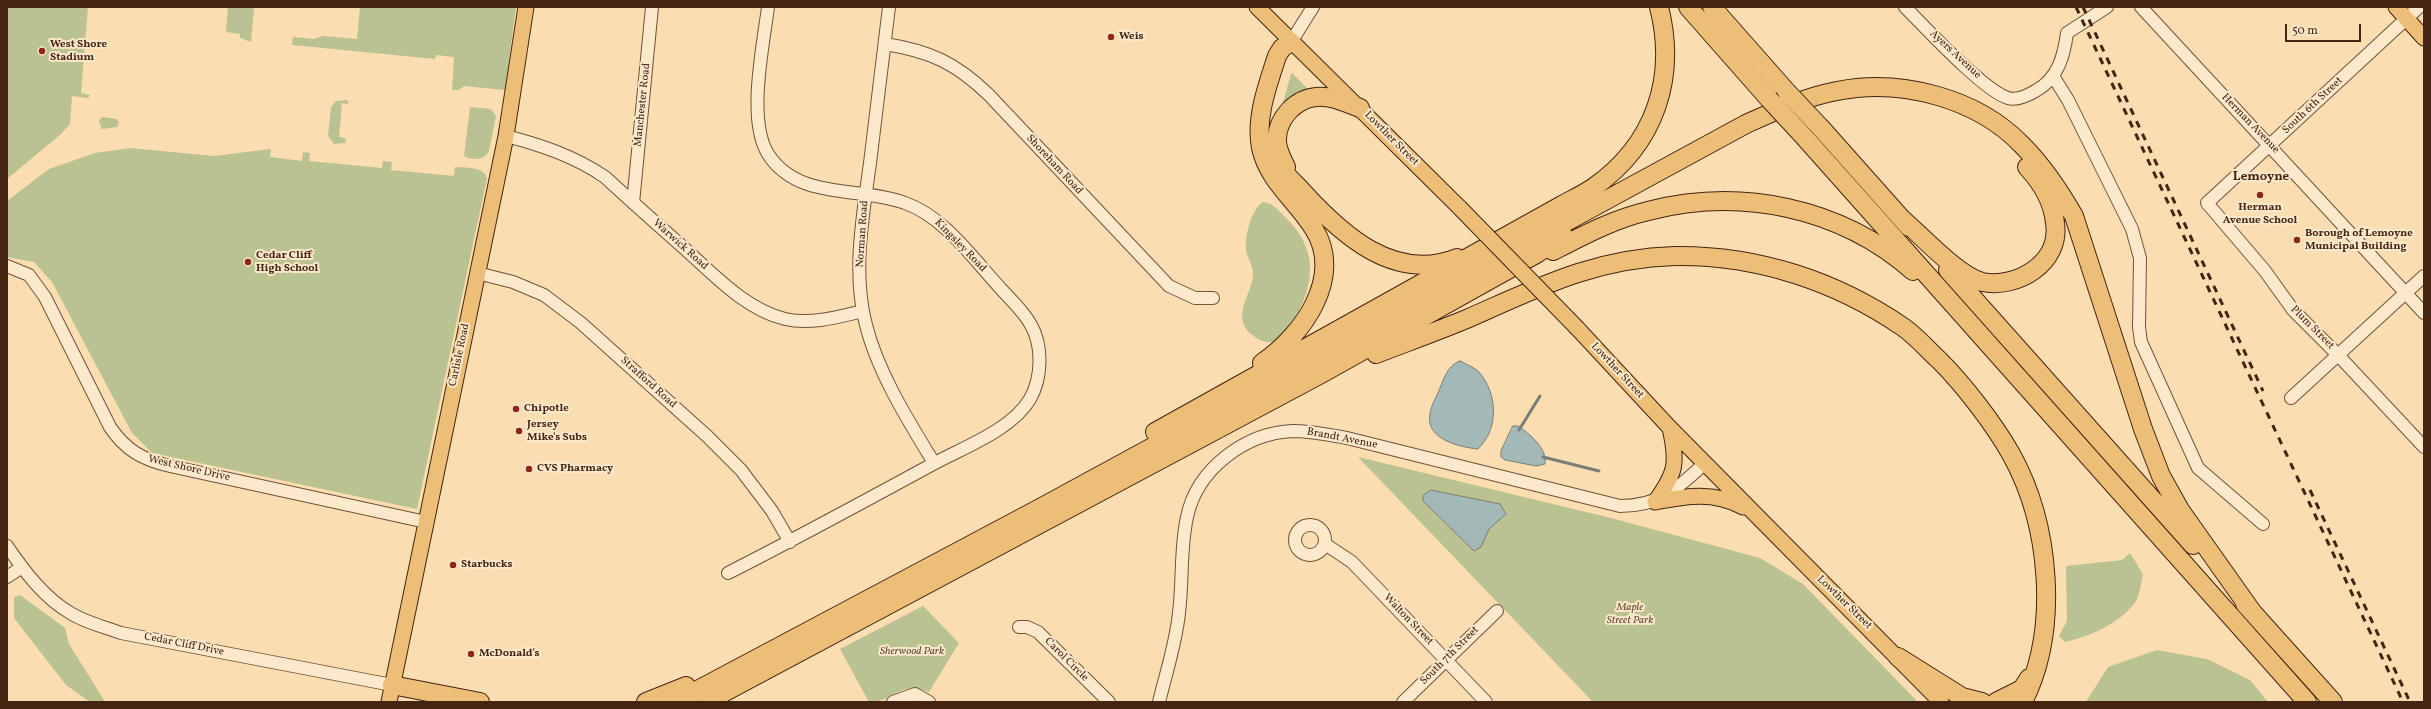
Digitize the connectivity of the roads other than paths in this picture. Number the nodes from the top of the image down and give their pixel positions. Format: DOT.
graph roads {
  1 [pos="526,7"];
  2 [pos="652,7"];
  3 [pos="768,7"];
  4 [pos="889,7"];
  5 [pos="1257,7"];
  6 [pos="1313,7"];
  7 [pos="1659,7"];
  8 [pos="1688,7"];
  9 [pos="1712,7"];
  10 [pos="1905,7"];
  11 [pos="2106,7"];
  12 [pos="2141,7"];
  13 [pos="2396,7"];
  14 [pos="2419,7"];
  15 [pos="2406,19"];
  16 [pos="2424,38"];
  17 [pos="1291,42"];
  18 [pos="885,44"];
  19 [pos="2053,76"];
  20 [pos="1360,108"];
  21 [pos="506,136"];
  22 [pos="2270,145"];
  23 [pos="1290,177"];
  24 [pos="866,194"];
  25 [pos="633,203"];
  26 [pos="2207,203"];
  27 [pos="1901,218"];
  28 [pos="1489,246"];
  29 [pos="1538,253"];
  30 [pos="7,266"];
  31 [pos="477,273"];
  32 [pos="2424,276"];
  33 [pos="2406,294"];
  34 [pos="1213,298"];
  35 [pos="863,311"];
  36 [pos="2424,313"];
  37 [pos="1971,324"];
  38 [pos="2338,355"];
  39 [pos="1321,374"];
  40 [pos="1220,394"];
  41 [pos="2291,398"];
  42 [pos="1670,428"];
  43 [pos="2424,446"];
  44 [pos="934,463"];
  45 [pos="1705,463"];
  46 [pos="1655,502"];
  47 [pos="1753,512"];
  48 [pos="426,522"];
  49 [pos="2263,524"];
  50 [pos="788,538"];
  51 [pos="1325,544"];
  52 [pos="7,546"];
  53 [pos="22,567"];
  54 [pos="728,573"];
  55 [pos="7,577"];
  56 [pos="865,601"];
  57 [pos="1496,611"];
  58 [pos="2253,613"];
  59 [pos="1019,627"];
  60 [pos="809,647"];
  61 [pos="1898,657"];
  62 [pos="752,660"];
  63 [pos="1447,660"];
  64 [pos="2038,664"];
  65 [pos="390,693"];
  66 [pos="480,702"];
  67 [pos="646,702"];
  68 [pos="675,702"];
  69 [pos="706,702"];
  70 [pos="729,702"];
  71 [pos="892,702"];
  72 [pos="929,702"];
  73 [pos="1109,702"];
  74 [pos="1159,702"];
  75 [pos="1403,702"];
  76 [pos="1486,702"];
  77 [pos="1942,702"];
  78 [pos="1982,702"];
  79 [pos="1996,702"];
  80 [pos="2023,702"];
  81 [pos="2307,702"];
  82 [pos="2333,702"];
  1 -- 21 [label="main road, Carlisle Road"];
  2 -- 25 [label="street, Manchester Road"];
  3 -- 24 [label="street, Kingsley Road"];
  4 -- 18 [label="street, Norman Road"];
  5 -- 17 [label="main road, Lowther Street"];
  6 -- 17 [label="street"];
  7 -- 28 [label="highway"];
  8 -- 37 [label="highway, bridge"];
  9 -- 27 [label="highway, bridge"];
  10 -- 19 [label="street, Ayers Avenue"];
  11 -- 19 [label="street"];
  12 -- 22 [label="street, Herman Avenue"];
  13 -- 15 [label="main road"];
  14 -- 15 [label="street, South 6th Street"];
  15 -- 16 [label="main road"];
  15 -- 22 [label="street, South 6th Street"];
  17 -- 20 [label="main road, Lowther Street"];
  17 -- 23 [label="highway"];
  17 -- 40 [label="highway"];
  18 -- 24 [label="street, Norman Road"];
  18 -- 34 [label="street, Shoreham Road"];
  19 -- 49 [label="street"];
  20 -- 23 [label="highway"];
  20 -- 42 [label="main road, Lowther Street, bridge"];
  21 -- 25 [label="street, Warwick Road"];
  21 -- 31 [label="main road, Carlisle Road"];
  22 -- 26 [label="street, South 6th Street"];
  22 -- 33 [label="street, Herman Avenue"];
  23 -- 28 [label="highway"];
  24 -- 35 [label="street, Norman Road"];
  24 -- 44 [label="street, Kingsley Road"];
  25 -- 35 [label="street, Warwick Road"];
  26 -- 38 [label="street, Plum Street"];
  27 -- 29 [label="highway"];
  27 -- 58 [label="highway"];
  28 -- 40 [label="highway"];
  29 -- 37 [label="highway"];
  29 -- 39 [label="highway"];
  30 -- 48 [label="street, West Shore Drive"];
  31 -- 48 [label="main road, Carlisle Road"];
  31 -- 50 [label="street, Strafford Road"];
  32 -- 33 [label="street"];
  33 -- 36 [label="street, Herman Avenue"];
  33 -- 38 [label="street"];
  35 -- 44 [label="street, Norman Road"];
  37 -- 81 [label="highway"];
  38 -- 41 [label="street"];
  38 -- 43 [label="street, Plum Street"];
  39 -- 60 [label="highway"];
  39 -- 64 [label="highway"];
  40 -- 56 [label="highway"];
  42 -- 45 [label="main road, Lowther Street"];
  42 -- 46 [label="main road"];
  44 -- 50 [label="street, Kingsley Road"];
  45 -- 46 [label="street, Brandt Avenue"];
  45 -- 47 [label="main road, Lowther Street"];
  46 -- 47 [label="main road"];
  46 -- 74 [label="street, Brandt Avenue"];
  47 -- 61 [label="main road, Lowther Street"];
  48 -- 65 [label="main road, Carlisle Road"];
  50 -- 54 [label="street, Kingsley Road"];
  51 -- 63 [label="street, Walton Street"];
  52 -- 53 [label="street, Cedar Cliff Drive"];
  53 -- 55 [label="street"];
  53 -- 65 [label="street, Cedar Cliff Drive"];
  56 -- 58 [label="highway"];
  56 -- 62 [label="highway"];
  57 -- 63 [label="street, South 7th Street"];
  58 -- 82 [label="highway"];
  59 -- 73 [label="street, Carol Circle"];
  60 -- 69 [label="highway"];
  60 -- 70 [label="highway"];
  61 -- 77 [label="main road, Lowther Street"];
  61 -- 78 [label="highway"];
  62 -- 67 [label="highway"];
  62 -- 68 [label="highway"];
  63 -- 75 [label="street, South 7th Street"];
  63 -- 76 [label="street, Walton Street"];
  64 -- 79 [label="highway"];
  64 -- 80 [label="highway"];
  65 -- 66 [label="highway"];
  71 -- 72 [label="street"];
}
